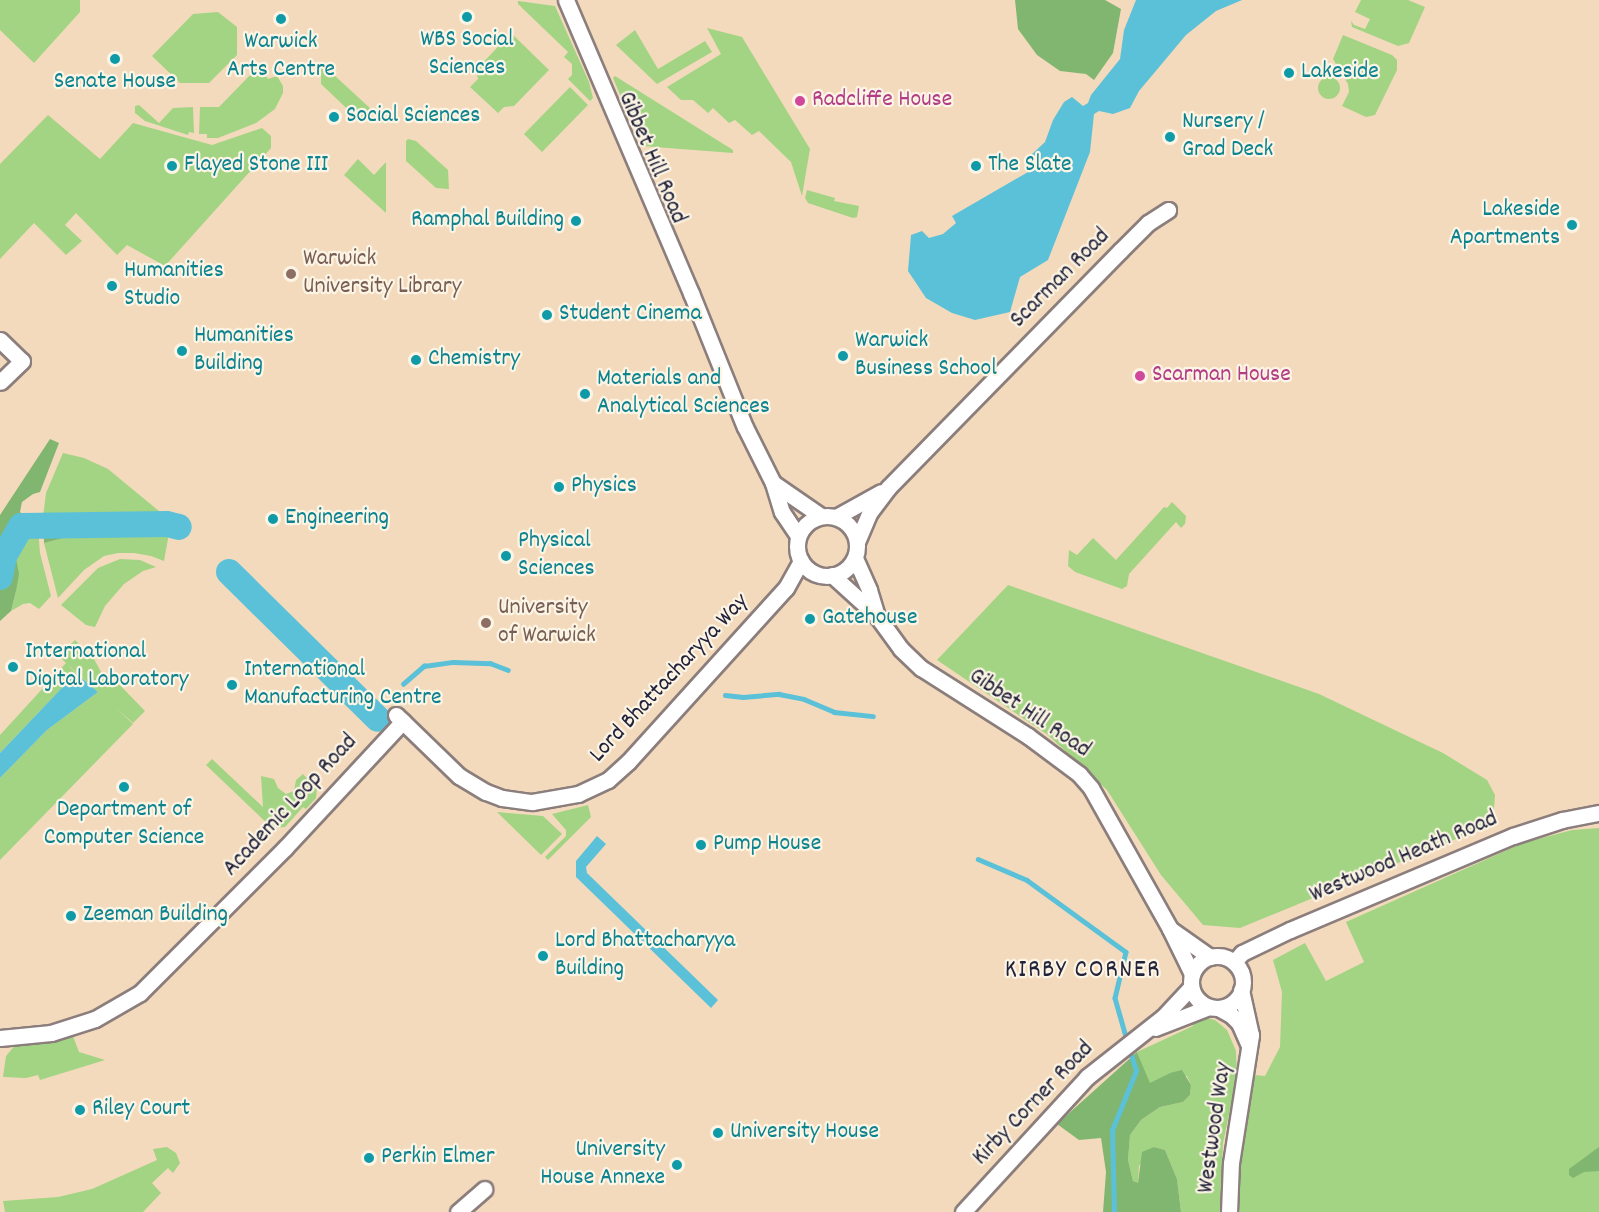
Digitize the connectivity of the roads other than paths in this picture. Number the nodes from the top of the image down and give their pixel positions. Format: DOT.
graph roads {
  1 [pos="560,0"];
  2 [pos="566,0"];
  3 [pos="1168,210"];
  4 [pos="705,331"];
  5 [pos="0,340"];
  6 [pos="0,382"];
  7 [pos="773,483"];
  8 [pos="889,487"];
  9 [pos="820,516"];
  10 [pos="836,517"];
  11 [pos="798,536"];
  12 [pos="857,542"];
  13 [pos="855,558"];
  14 [pos="801,561"];
  15 [pos="814,573"];
  16 [pos="832,575"];
  17 [pos="786,588"];
  18 [pos="877,616"];
  19 [pos="399,718"];
  20 [pos="1599,813"];
  21 [pos="1170,929"];
  22 [pos="1210,957"];
  23 [pos="1234,962"];
  24 [pos="1191,981"];
  25 [pos="1241,990"];
  26 [pos="1214,1007"];
  27 [pos="1142,1034"];
  28 [pos="0,1038"];
  29 [pos="1249,1049"];
  30 [pos="484,1190"];
  31 [pos="458,1212"];
  32 [pos="963,1212"];
  33 [pos="1229,1212"];
  1 -- 4 [label="street, Gibbet Hill Road"];
  2 -- 4 [label="street, Gibbet Hill Road"];
  3 -- 8 [label="street, Scarman Road"];
  4 -- 7 [label="street, Gibbet Hill Road"];
  5 -- 6 [label="street"];
  7 -- 9 [label="street, Gibbet Hill Road"];
  7 -- 11 [label="street, Gibbet Hill Road"];
  8 -- 10 [label="street, Scarman Road"];
  8 -- 12 [label="street, Scarman Road"];
  9 -- 10 [label="street"];
  9 -- 11 [label="street"];
  10 -- 12 [label="street"];
  11 -- 14 [label="street"];
  12 -- 13 [label="street"];
  13 -- 16 [label="street"];
  13 -- 18 [label="street, Gibbet Hill Road"];
  14 -- 15 [label="street"];
  14 -- 17 [label="street, Lord Bhattacharyya Way"];
  15 -- 16 [label="street"];
  15 -- 17 [label="street, Lord Bhattacharyya Way"];
  16 -- 18 [label="street, Gibbet Hill Road"];
  17 -- 19 [label="street, Lord Bhattacharyya Way"];
  18 -- 21 [label="street, Gibbet Hill Road"];
  19 -- 28 [label="street, Academic Loop Road"];
  20 -- 23 [label="street, Westwood Heath Road"];
  21 -- 22 [label="street, Gibbet Hill Road"];
  21 -- 24 [label="street, Gibbet Hill Road"];
  22 -- 23 [label="street"];
  22 -- 24 [label="street"];
  23 -- 25 [label="street"];
  24 -- 26 [label="street"];
  24 -- 27 [label="street, Kirby Corner Road"];
  25 -- 26 [label="street"];
  25 -- 29 [label="street, Westwood Way"];
  26 -- 27 [label="street, Kirby Corner Road"];
  26 -- 29 [label="street, Westwood Way"];
  27 -- 32 [label="street, Kirby Corner Road"];
  29 -- 33 [label="street, Westwood Way"];
  30 -- 31 [label="street"];
}
